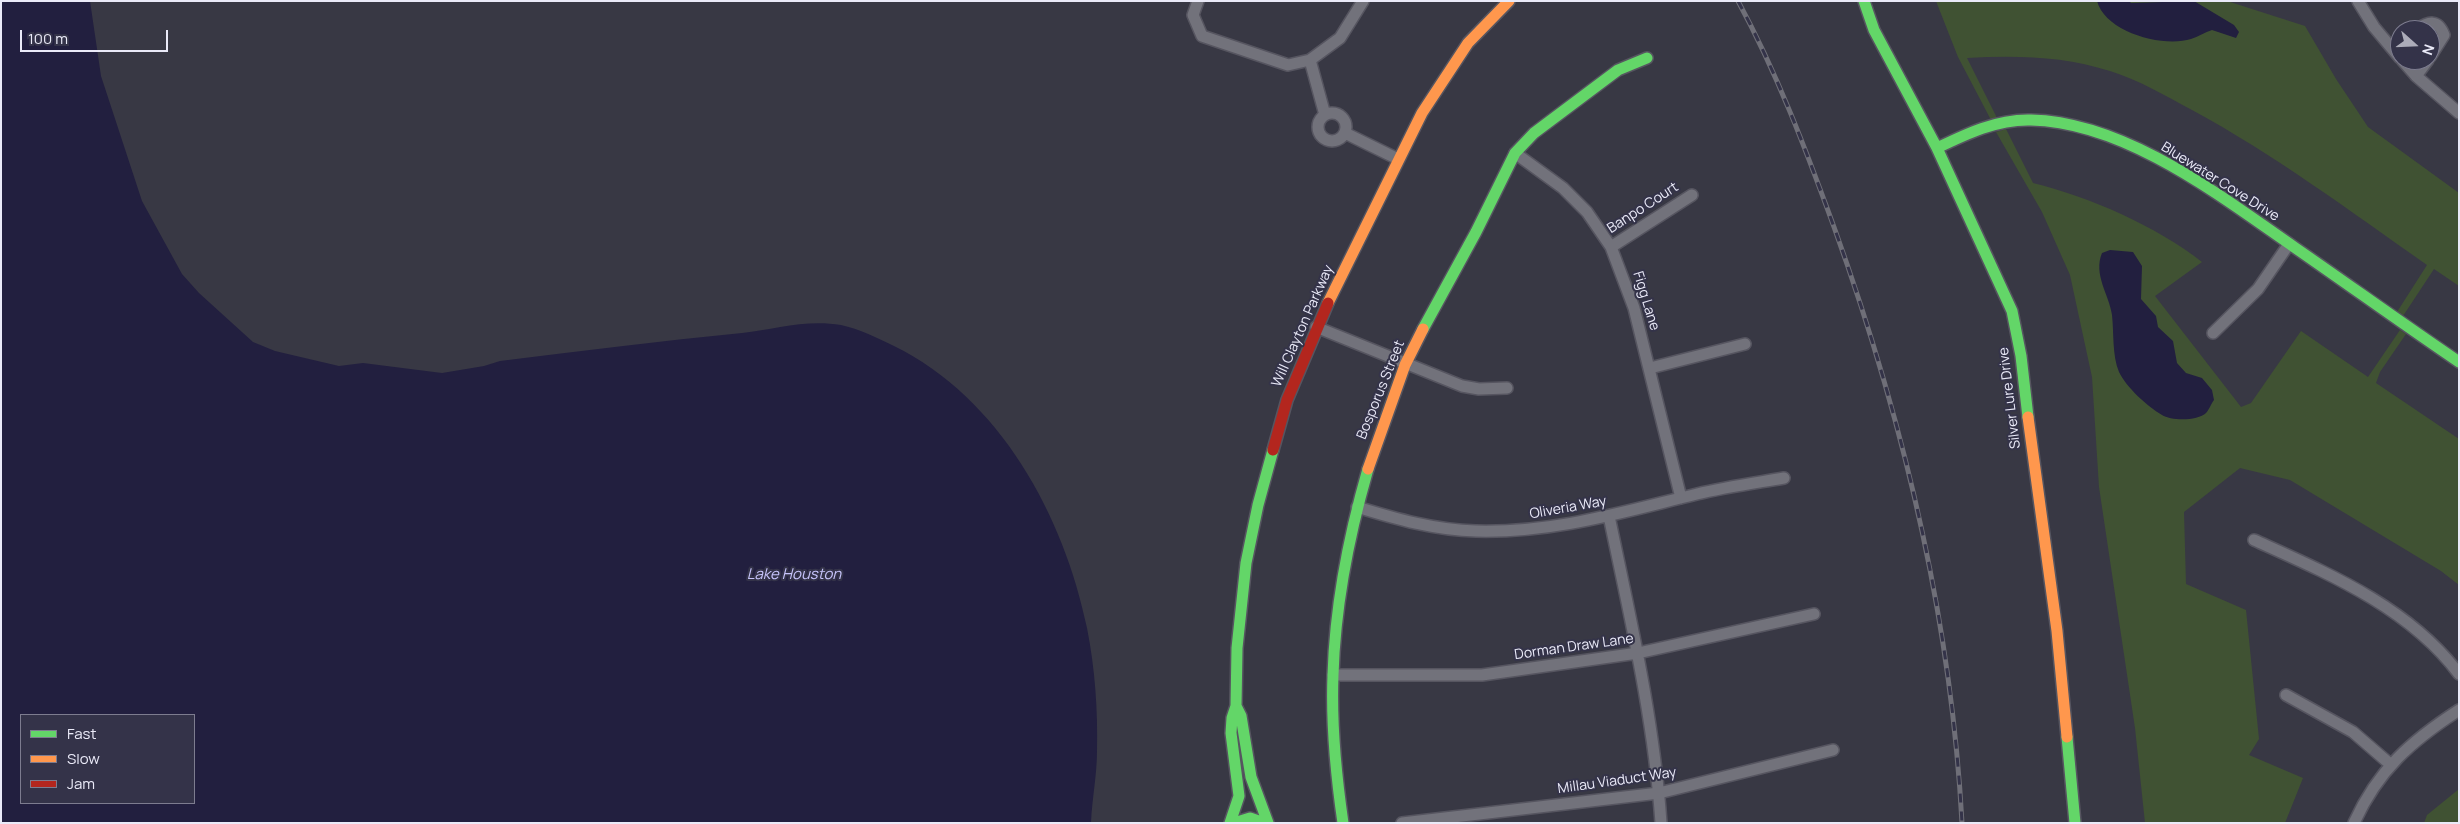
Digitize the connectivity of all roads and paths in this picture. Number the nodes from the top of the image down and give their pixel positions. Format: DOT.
graph roads {
  1 [pos="1198,1"];
  2 [pos="1363,1"];
  3 [pos="1509,1"];
  4 [pos="1864,1"];
  5 [pos="2358,1"];
  6 [pos="2440,26"];
  7 [pos="2440,41"];
  8 [pos="2390,44"];
  9 [pos="1647,58"];
  10 [pos="1310,60"];
  11 [pos="2412,70"];
  12 [pos="2420,70"];
  13 [pos="2416,76"];
  14 [pos="2459,113"];
  15 [pos="1325,115"];
  16 [pos="1345,133"];
  17 [pos="1937,148"];
  18 [pos="1515,153"];
  19 [pos="1398,159"];
  20 [pos="1692,195"];
  21 [pos="2289,244"];
  22 [pos="1611,247"];
  23 [pos="1316,328"];
  24 [pos="2213,333"];
  25 [pos="1745,344"];
  26 [pos="2459,362"];
  27 [pos="1405,365"];
  28 [pos="1650,368"];
  29 [pos="1507,388"];
  30 [pos="1784,478"];
  31 [pos="1681,498"];
  32 [pos="1357,507"];
  33 [pos="1609,516"];
  34 [pos="2254,540"];
  35 [pos="1814,614"];
  36 [pos="1638,653"];
  37 [pos="2459,674"];
  38 [pos="1333,675"];
  39 [pos="2286,695"];
  40 [pos="1236,706"];
  41 [pos="2459,710"];
  42 [pos="1833,750"];
  43 [pos="2390,764"];
  44 [pos="1659,793"];
  45 [pos="1232,823"];
  46 [pos="1266,823"];
  47 [pos="1343,823"];
  48 [pos="1402,823"];
  49 [pos="1661,823"];
  50 [pos="2075,823"];
  51 [pos="2354,823"];
  1 -- 10 [label="street"];
  2 -- 10 [label="street"];
  3 -- 19 [label="street, Will Clayton Parkway"];
  4 -- 17 [label="street, Silver Lure Drive"];
  5 -- 8 [label="street"];
  6 -- 7 [label="street"];
  9 -- 18 [label="street, Bosporus Street"];
  10 -- 15 [label="street"];
  11 -- 13 [label="street"];
  12 -- 13 [label="street"];
  13 -- 14 [label="street"];
  15 -- 16 [label="street"];
  15 -- 16 [label="street"];
  16 -- 19 [label="street"];
  17 -- 21 [label="street, Bluewater Cove Drive"];
  17 -- 50 [label="street, Silver Lure Drive"];
  18 -- 22 [label="street, Figg Lane"];
  18 -- 27 [label="street, Bosporus Street"];
  19 -- 23 [label="street, Will Clayton Parkway"];
  20 -- 22 [label="street, Banpo Court"];
  21 -- 24 [label="street"];
  21 -- 26 [label="street, Bluewater Cove Drive"];
  22 -- 28 [label="street, Figg Lane"];
  23 -- 27 [label="street"];
  23 -- 40 [label="street, Will Clayton Parkway"];
  25 -- 28 [label="street"];
  27 -- 29 [label="street"];
  27 -- 32 [label="street, Bosporus Street"];
  28 -- 31 [label="street, Figg Lane"];
  30 -- 31 [label="street, Oliveria Way"];
  31 -- 33 [label="street, Oliveria Way"];
  32 -- 33 [label="street, Oliveria Way"];
  32 -- 38 [label="street, Bosporus Street"];
  33 -- 36 [label="street"];
  34 -- 37 [label="street"];
  35 -- 36 [label="street, Dorman Draw Lane"];
  36 -- 38 [label="street, Dorman Draw Lane"];
  36 -- 44 [label="street"];
  38 -- 47 [label="street, Bosporus Street"];
  39 -- 43 [label="street"];
  40 -- 45 [label="street, Will Clayton Parkway"];
  40 -- 46 [label="street, Will Clayton Parkway"];
  41 -- 43 [label="street"];
  42 -- 44 [label="street, Millau Viaduct Way"];
  43 -- 51 [label="street"];
  44 -- 48 [label="street, Millau Viaduct Way"];
  44 -- 49 [label="street"];
  45 -- 46 [label="street"];
}
